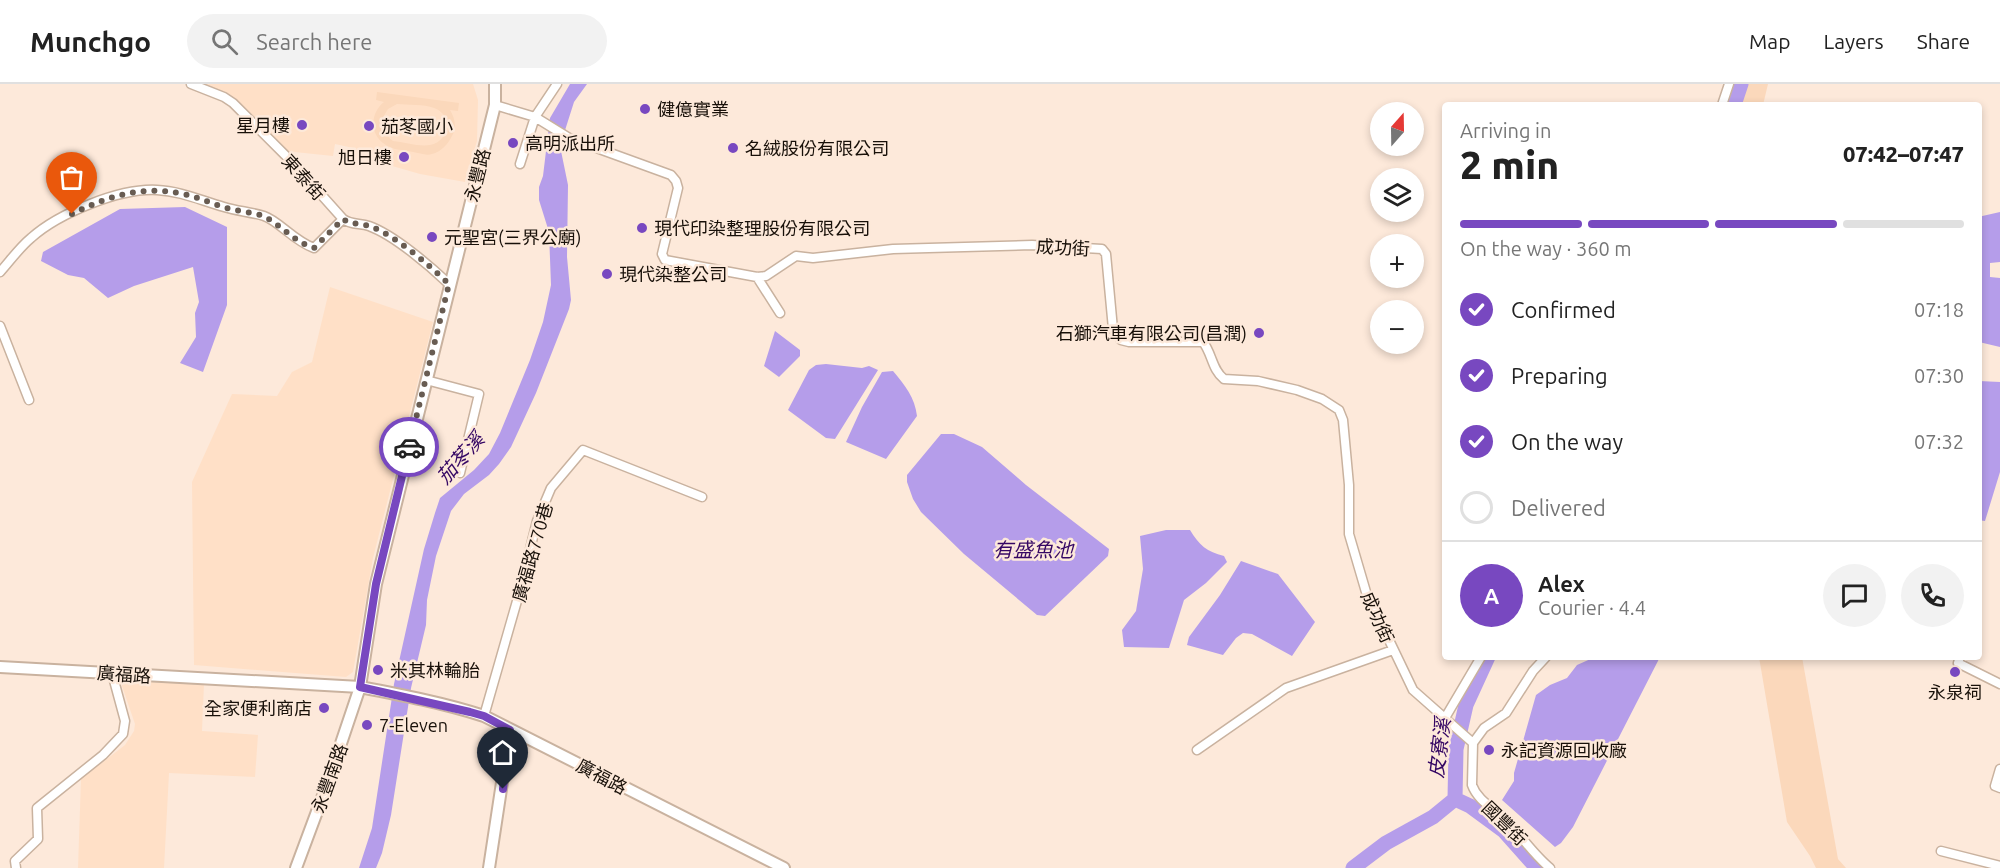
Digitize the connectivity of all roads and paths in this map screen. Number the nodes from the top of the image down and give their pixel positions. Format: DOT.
graph roads {
  1 [pos="191,84"];
  2 [pos="495,84"];
  3 [pos="557,84"];
  4 [pos="1730,84"];
  5 [pos="1723,102"];
  6 [pos="495,105"];
  7 [pos="535,117"];
  8 [pos="520,164"];
  9 [pos="343,219"];
  10 [pos="0,272"];
  11 [pos="757,278"];
  12 [pos="449,284"];
  13 [pos="780,313"];
  14 [pos="0,326"];
  15 [pos="426,380"];
  16 [pos="29,400"];
  17 [pos="460,473"];
  18 [pos="702,497"];
  19 [pos="1393,650"];
  20 [pos="1479,660"];
  21 [pos="1543,660"];
  22 [pos="1959,660"];
  23 [pos="0,667"];
  24 [pos="112,673"];
  25 [pos="2000,684"];
  26 [pos="360,687"];
  27 [pos="484,716"];
  28 [pos="1446,718"];
  29 [pos="510,730"];
  30 [pos="1471,741"];
  31 [pos="1197,750"];
  32 [pos="2000,769"];
  33 [pos="2000,788"];
  34 [pos="1941,851"];
  35 [pos="2000,866"];
  36 [pos="16,868"];
  37 [pos="296,868"];
  38 [pos="489,868"];
  39 [pos="784,868"];
  40 [pos="1550,868"];
  1 -- 9 [label="street, 東泰街"];
  2 -- 6 [label="street, 永豐路"];
  3 -- 7 [label="street"];
  4 -- 5 [label="street"];
  6 -- 7 [label="street"];
  6 -- 12 [label="street, 永豐路"];
  7 -- 8 [label="street"];
  7 -- 11 [label="street"];
  9 -- 10 [label="street"];
  9 -- 12 [label="street"];
  11 -- 13 [label="street"];
  11 -- 19 [label="street, 成功街"];
  12 -- 15 [label="street, 永豐路"];
  14 -- 16 [label="street"];
  15 -- 17 [label="street"];
  15 -- 26 [label="street, 永豐路"];
  18 -- 27 [label="street, 廣福路770巷"];
  19 -- 28 [label="street, 成功街"];
  19 -- 31 [label="street"];
  20 -- 28 [label="street"];
  21 -- 30 [label="street"];
  22 -- 25 [label="street"];
  23 -- 24 [label="street, 廣福路"];
  24 -- 26 [label="street, 廣福路"];
  24 -- 36 [label="street"];
  26 -- 27 [label="street, 廣福路"];
  26 -- 37 [label="street, 永豐南路"];
  27 -- 29 [label="street, 廣福路"];
  28 -- 30 [label="street, 成功街"];
  29 -- 38 [label="street"];
  29 -- 39 [label="street, 廣福路"];
  30 -- 40 [label="street, 國豐街"];
  32 -- 33 [label="street"];
  34 -- 35 [label="street"];
}
